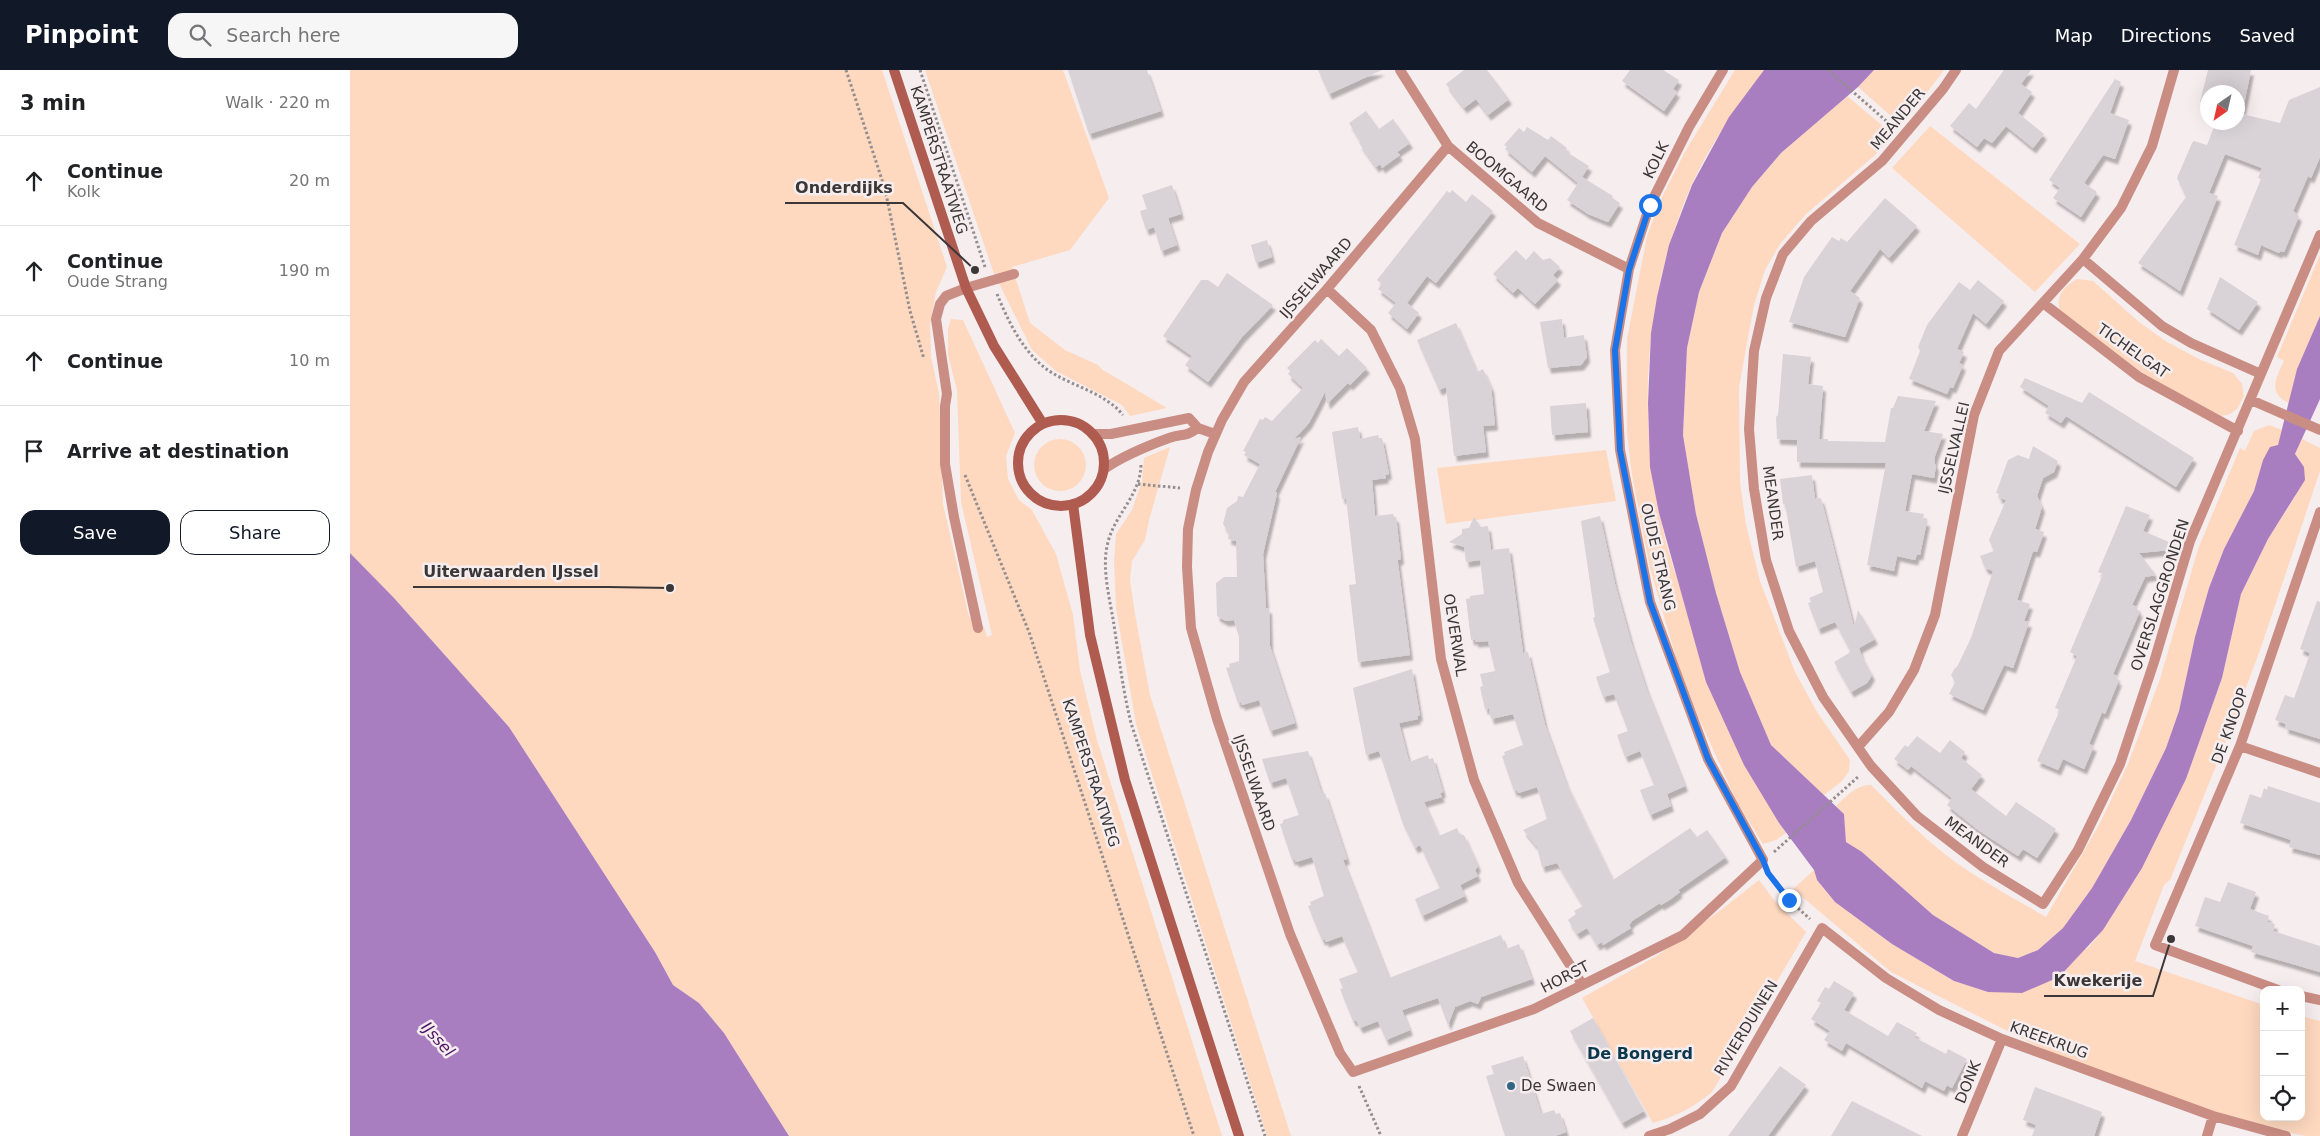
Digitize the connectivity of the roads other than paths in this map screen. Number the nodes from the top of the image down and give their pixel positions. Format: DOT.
graph roads {
  1 [pos="894,70"];
  2 [pos="1400,70"];
  3 [pos="1723,70"];
  4 [pos="1956,70"];
  5 [pos="2174,70"];
  6 [pos="1448,146"];
  7 [pos="2320,234"];
  8 [pos="2083,259"];
  9 [pos="1629,270"];
  10 [pos="1014,274"];
  11 [pos="966,288"];
  12 [pos="1327,290"];
  13 [pos="2042,303"];
  14 [pos="2261,374"];
  15 [pos="2251,400"];
  16 [pos="1043,424"];
  17 [pos="1198,428"];
  18 [pos="2320,430"];
  19 [pos="2238,431"];
  20 [pos="1092,434"];
  21 [pos="1215,434"];
  22 [pos="1104,469"];
  23 [pos="1073,504"];
  24 [pos="2320,512"];
  25 [pos="978,628"];
  26 [pos="2240,746"];
  27 [pos="1858,747"];
  28 [pos="2320,773"];
  29 [pos="1763,860"];
  30 [pos="2043,904"];
  31 [pos="1822,928"];
  32 [pos="1582,984"];
  33 [pos="2267,986"];
  34 [pos="2305,997"];
  35 [pos="2320,1000"];
  36 [pos="2002,1039"];
  37 [pos="1353,1072"];
  38 [pos="2213,1116"];
  39 [pos="2262,1134"];
  40 [pos="1239,1136"];
  41 [pos="1649,1136"];
  42 [pos="1962,1136"];
  43 [pos="2207,1136"];
  44 [pos="2286,1136"];
  1 -- 11 [label="main road, KAMPERSTRAATWEG"];
  2 -- 6 [label="street, BOOMGAARD"];
  3 -- 9 [label="street, KOLK"];
  4 -- 27 [label="street, MEANDER"];
  5 -- 8 [label="street, IJSSELVALLEI"];
  6 -- 9 [label="street, BOOMGAARD"];
  6 -- 12 [label="street, IJSSELWAARD"];
  7 -- 14 [label="street, OVERSLAGGRONDEN"];
  8 -- 13 [label="street, IJSSELVALLEI"];
  8 -- 14 [label="street"];
  9 -- 29 [label="street, OUDE STRANG"];
  10 -- 11 [label="street"];
  11 -- 16 [label="main road, KAMPERSTRAATWEG"];
  11 -- 25 [label="street"];
  12 -- 21 [label="street, IJSSELWAARD"];
  12 -- 32 [label="street, OEVERWAL"];
  13 -- 19 [label="street, TICHELGAT"];
  13 -- 27 [label="street, IJSSELVALLEI"];
  14 -- 15 [label="street, OVERSLAGGRONDEN"];
  15 -- 18 [label="street"];
  15 -- 19 [label="street, OVERSLAGGRONDEN"];
  16 -- 20 [label="main road"];
  16 -- 23 [label="main road"];
  17 -- 20 [label="street"];
  17 -- 21 [label="street"];
  17 -- 22 [label="street"];
  19 -- 30 [label="street, OVERSLAGGRONDEN"];
  20 -- 22 [label="main road"];
  21 -- 37 [label="street, IJSSELWAARD"];
  22 -- 23 [label="main road"];
  23 -- 40 [label="main road, KAMPERSTRAATWEG"];
  24 -- 26 [label="street, DE KNOOP"];
  26 -- 28 [label="street"];
  26 -- 33 [label="street, DE KNOOP"];
  27 -- 30 [label="street, MEANDER"];
  29 -- 32 [label="street, HORST"];
  31 -- 36 [label="street, KREEKRUG"];
  31 -- 41 [label="street, RIVIERDUINEN"];
  32 -- 37 [label="street, HORST"];
  34 -- 35 [label="street"];
  36 -- 38 [label="street, KREEKRUG"];
  36 -- 42 [label="street, DONK"];
  38 -- 39 [label="street, KREEKRUG"];
  38 -- 43 [label="street"];
  39 -- 44 [label="street, KREEKRUG"];
}
